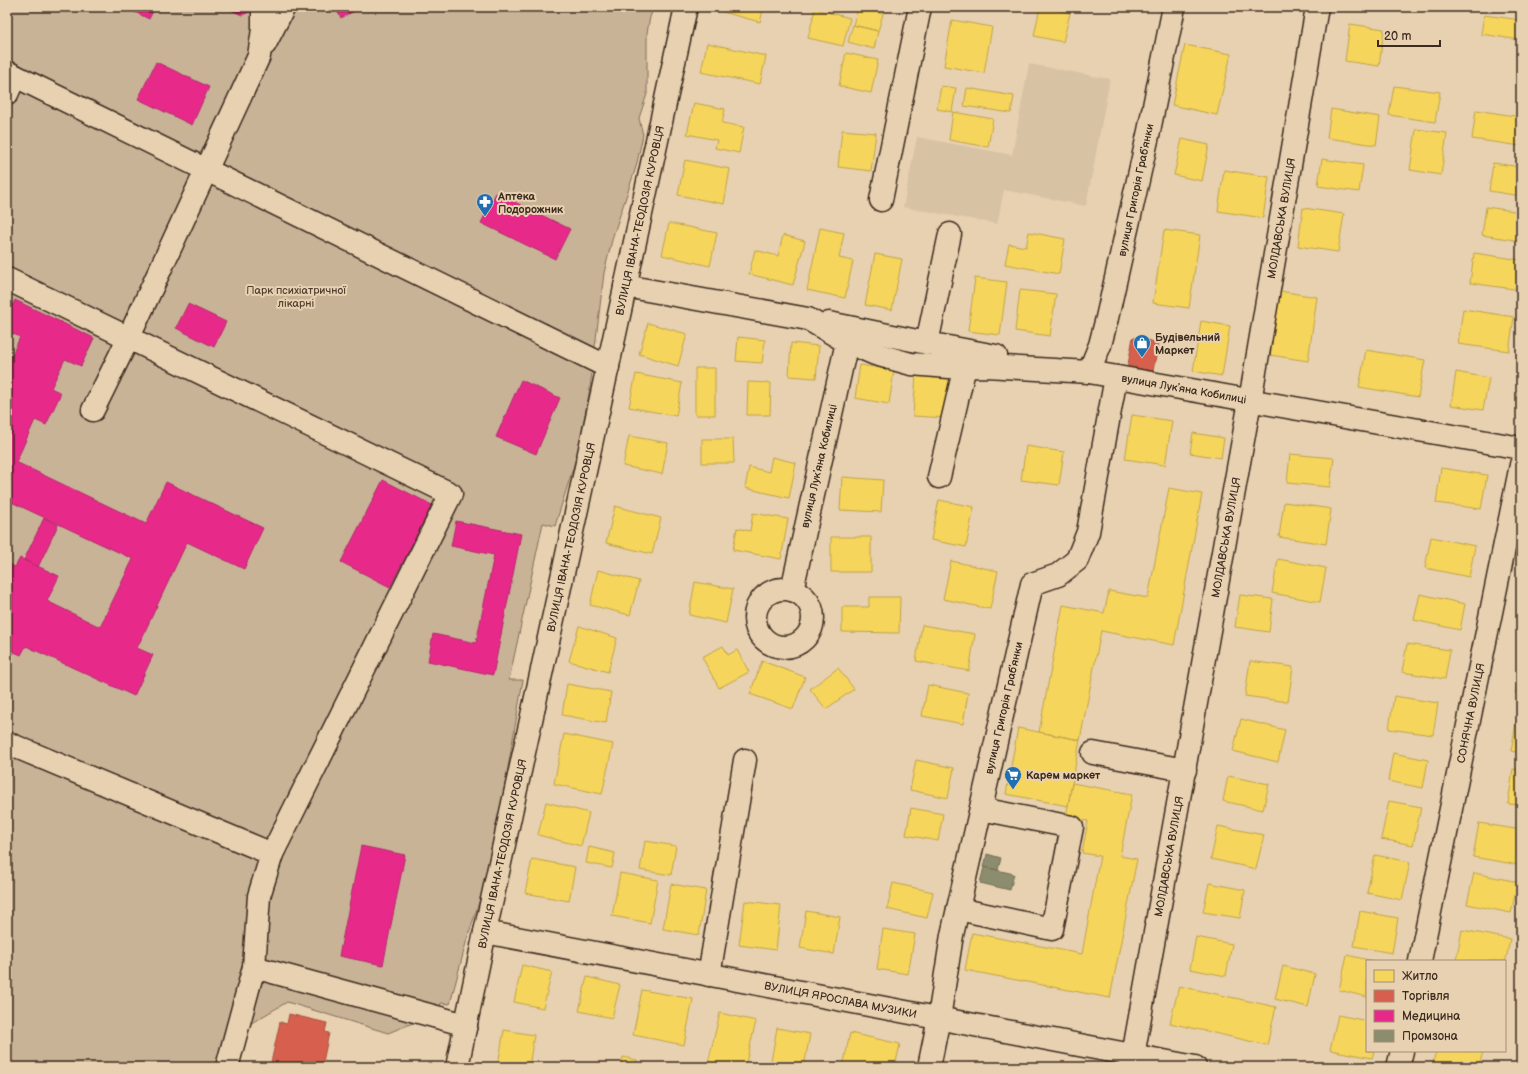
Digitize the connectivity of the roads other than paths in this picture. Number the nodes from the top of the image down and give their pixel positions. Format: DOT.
graph roads {
  1 [pos="263,7"];
  2 [pos="284,7"];
  3 [pos="686,7"];
  4 [pos="920,7"];
  5 [pos="1174,7"];
  6 [pos="1317,7"];
  7 [pos="259,56"];
  8 [pos="10,81"];
  9 [pos="207,169"];
  10 [pos="881,200"];
  11 [pos="950,234"];
  12 [pos="7,279"];
  13 [pos="625,286"];
  14 [pos="808,319"];
  15 [pos="129,337"];
  16 [pos="847,342"];
  17 [pos="927,343"];
  18 [pos="965,366"];
  19 [pos="608,367"];
  20 [pos="1066,370"];
  21 [pos="1089,372"];
  22 [pos="1116,377"];
  23 [pos="1250,401"];
  24 [pos="93,410"];
  25 [pos="1521,448"];
  26 [pos="1521,465"];
  27 [pos="939,478"];
  28 [pos="792,590"];
  29 [pos="7,743"];
  30 [pos="1093,753"];
  31 [pos="745,760"];
  32 [pos="1185,770"];
  33 [pos="981,809"];
  34 [pos="272,854"];
  35 [pos="958,909"];
  36 [pos="485,932"];
  37 [pos="1420,960"];
  38 [pos="254,967"];
  39 [pos="709,975"];
  40 [pos="938,1018"];
  41 [pos="466,1025"];
  42 [pos="1402,1052"];
  43 [pos="1132,1061"];
  44 [pos="227,1067"];
  45 [pos="457,1067"];
  46 [pos="929,1067"];
  47 [pos="1195,1067"];
  48 [pos="1398,1067"];
  1 -- 7 [label="street"];
  2 -- 7 [label="street"];
  3 -- 13 [label="street, ВУЛИЦЯ ІВАНА-ТЕОДОЗІЯ КУРОВЦЯ"];
  4 -- 10 [label="street"];
  5 -- 21 [label="street, вулиця Григорія Грабʼянки"];
  6 -- 23 [label="street, МОЛДАВСЬКА ВУЛИЦЯ"];
  7 -- 9 [label="street"];
  8 -- 9 [label="street"];
  9 -- 15 [label="street"];
  9 -- 19 [label="street"];
  11 -- 17 [label="street"];
  12 -- 15 [label="street"];
  13 -- 14 [label="street, вулиця Лукʼяна Кобилиці"];
  13 -- 19 [label="street, ВУЛИЦЯ ІВАНА-ТЕОДОЗІЯ КУРОВЦЯ"];
  14 -- 16 [label="street, вулиця Лукʼяна Кобилиці"];
  14 -- 17 [label="street"];
  15 -- 24 [label="street"];
  15 -- 34 [label="street"];
  16 -- 18 [label="street, вулиця Лукʼяна Кобилиці"];
  16 -- 28 [label="street, вулиця Лукʼяна Кобилиці"];
  17 -- 20 [label="street"];
  18 -- 20 [label="street, вулиця Лукʼяна Кобилиці"];
  18 -- 27 [label="street"];
  19 -- 36 [label="street, ВУЛИЦЯ ІВАНА-ТЕОДОЗІЯ КУРОВЦЯ"];
  20 -- 21 [label="street, вулиця Лукʼяна Кобилиці"];
  21 -- 22 [label="street, вулиця Лукʼяна Кобилиці"];
  22 -- 23 [label="street, вулиця Лукʼяна Кобилиці"];
  22 -- 33 [label="street, вулиця Григорія Грабʼянки"];
  23 -- 25 [label="street, вулиця Лукʼяна Кобилиці"];
  23 -- 32 [label="street, МОЛДАВСЬКА ВУЛИЦЯ"];
  26 -- 37 [label="street, СОНЯЧНА ВУЛИЦЯ"];
  29 -- 34 [label="street"];
  30 -- 32 [label="street"];
  31 -- 39 [label="street"];
  32 -- 43 [label="street, МОЛДАВСЬКА ВУЛИЦЯ"];
  33 -- 35 [label="street, вулиця Григорія Грабʼянки"];
  33 -- 35 [label="street"];
  34 -- 38 [label="street"];
  35 -- 40 [label="street, вулиця Григорія Грабʼянки"];
  36 -- 39 [label="street, ВУЛИЦЯ ЯРОСЛАВА МУЗИКИ"];
  36 -- 41 [label="street, ВУЛИЦЯ ІВАНА-ТЕОДОЗІЯ КУРОВЦЯ"];
  38 -- 41 [label="street"];
  38 -- 44 [label="street"];
  39 -- 40 [label="street, ВУЛИЦЯ ЯРОСЛАВА МУЗИКИ"];
  40 -- 43 [label="street, ВУЛИЦЯ ЯРОСЛАВА МУЗИКИ"];
  40 -- 46 [label="street, вулиця Григорія Грабʼянки"];
  41 -- 45 [label="street, ВУЛИЦЯ ІВАНА-ТЕОДОЗІЯ КУРОВЦЯ"];
  42 -- 48 [label="street"];
  43 -- 47 [label="street, ВУЛИЦЯ ЯРОСЛАВА МУЗИКИ"];
}
